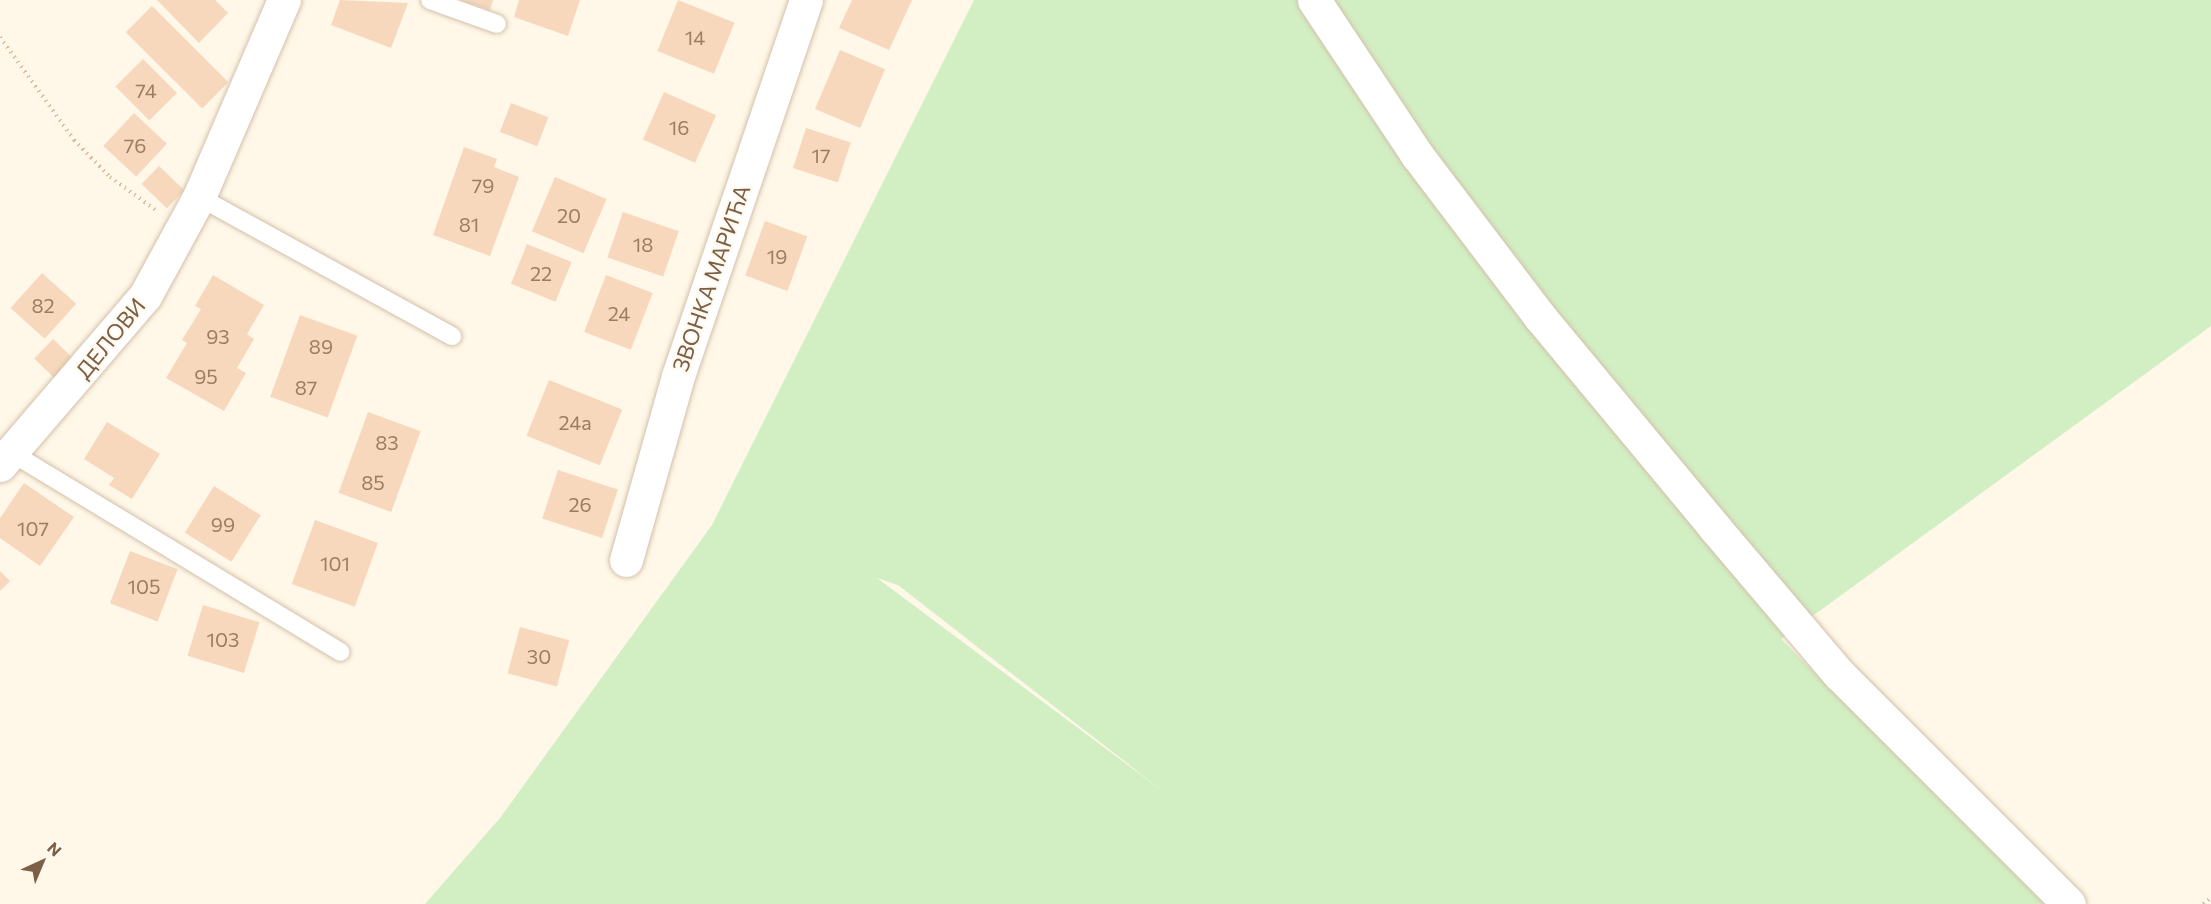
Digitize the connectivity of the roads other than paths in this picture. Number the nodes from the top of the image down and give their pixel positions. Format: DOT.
graph roads {
  1 [pos="284,0"];
  2 [pos="430,0"];
  3 [pos="806,0"];
  4 [pos="1314,0"];
  5 [pos="497,24"];
  6 [pos="199,197"];
  7 [pos="452,336"];
  8 [pos="6,459"];
  9 [pos="626,560"];
  10 [pos="340,652"];
  11 [pos="2069,904"];
  1 -- 6 [label="street, ДЕЛОВИ"];
  2 -- 5 [label="lane"];
  3 -- 9 [label="street, ЗВОНКА МАРИЋА"];
  4 -- 11 [label="street"];
  6 -- 7 [label="lane"];
  6 -- 8 [label="street, ДЕЛОВИ"];
  8 -- 10 [label="lane"];
}
